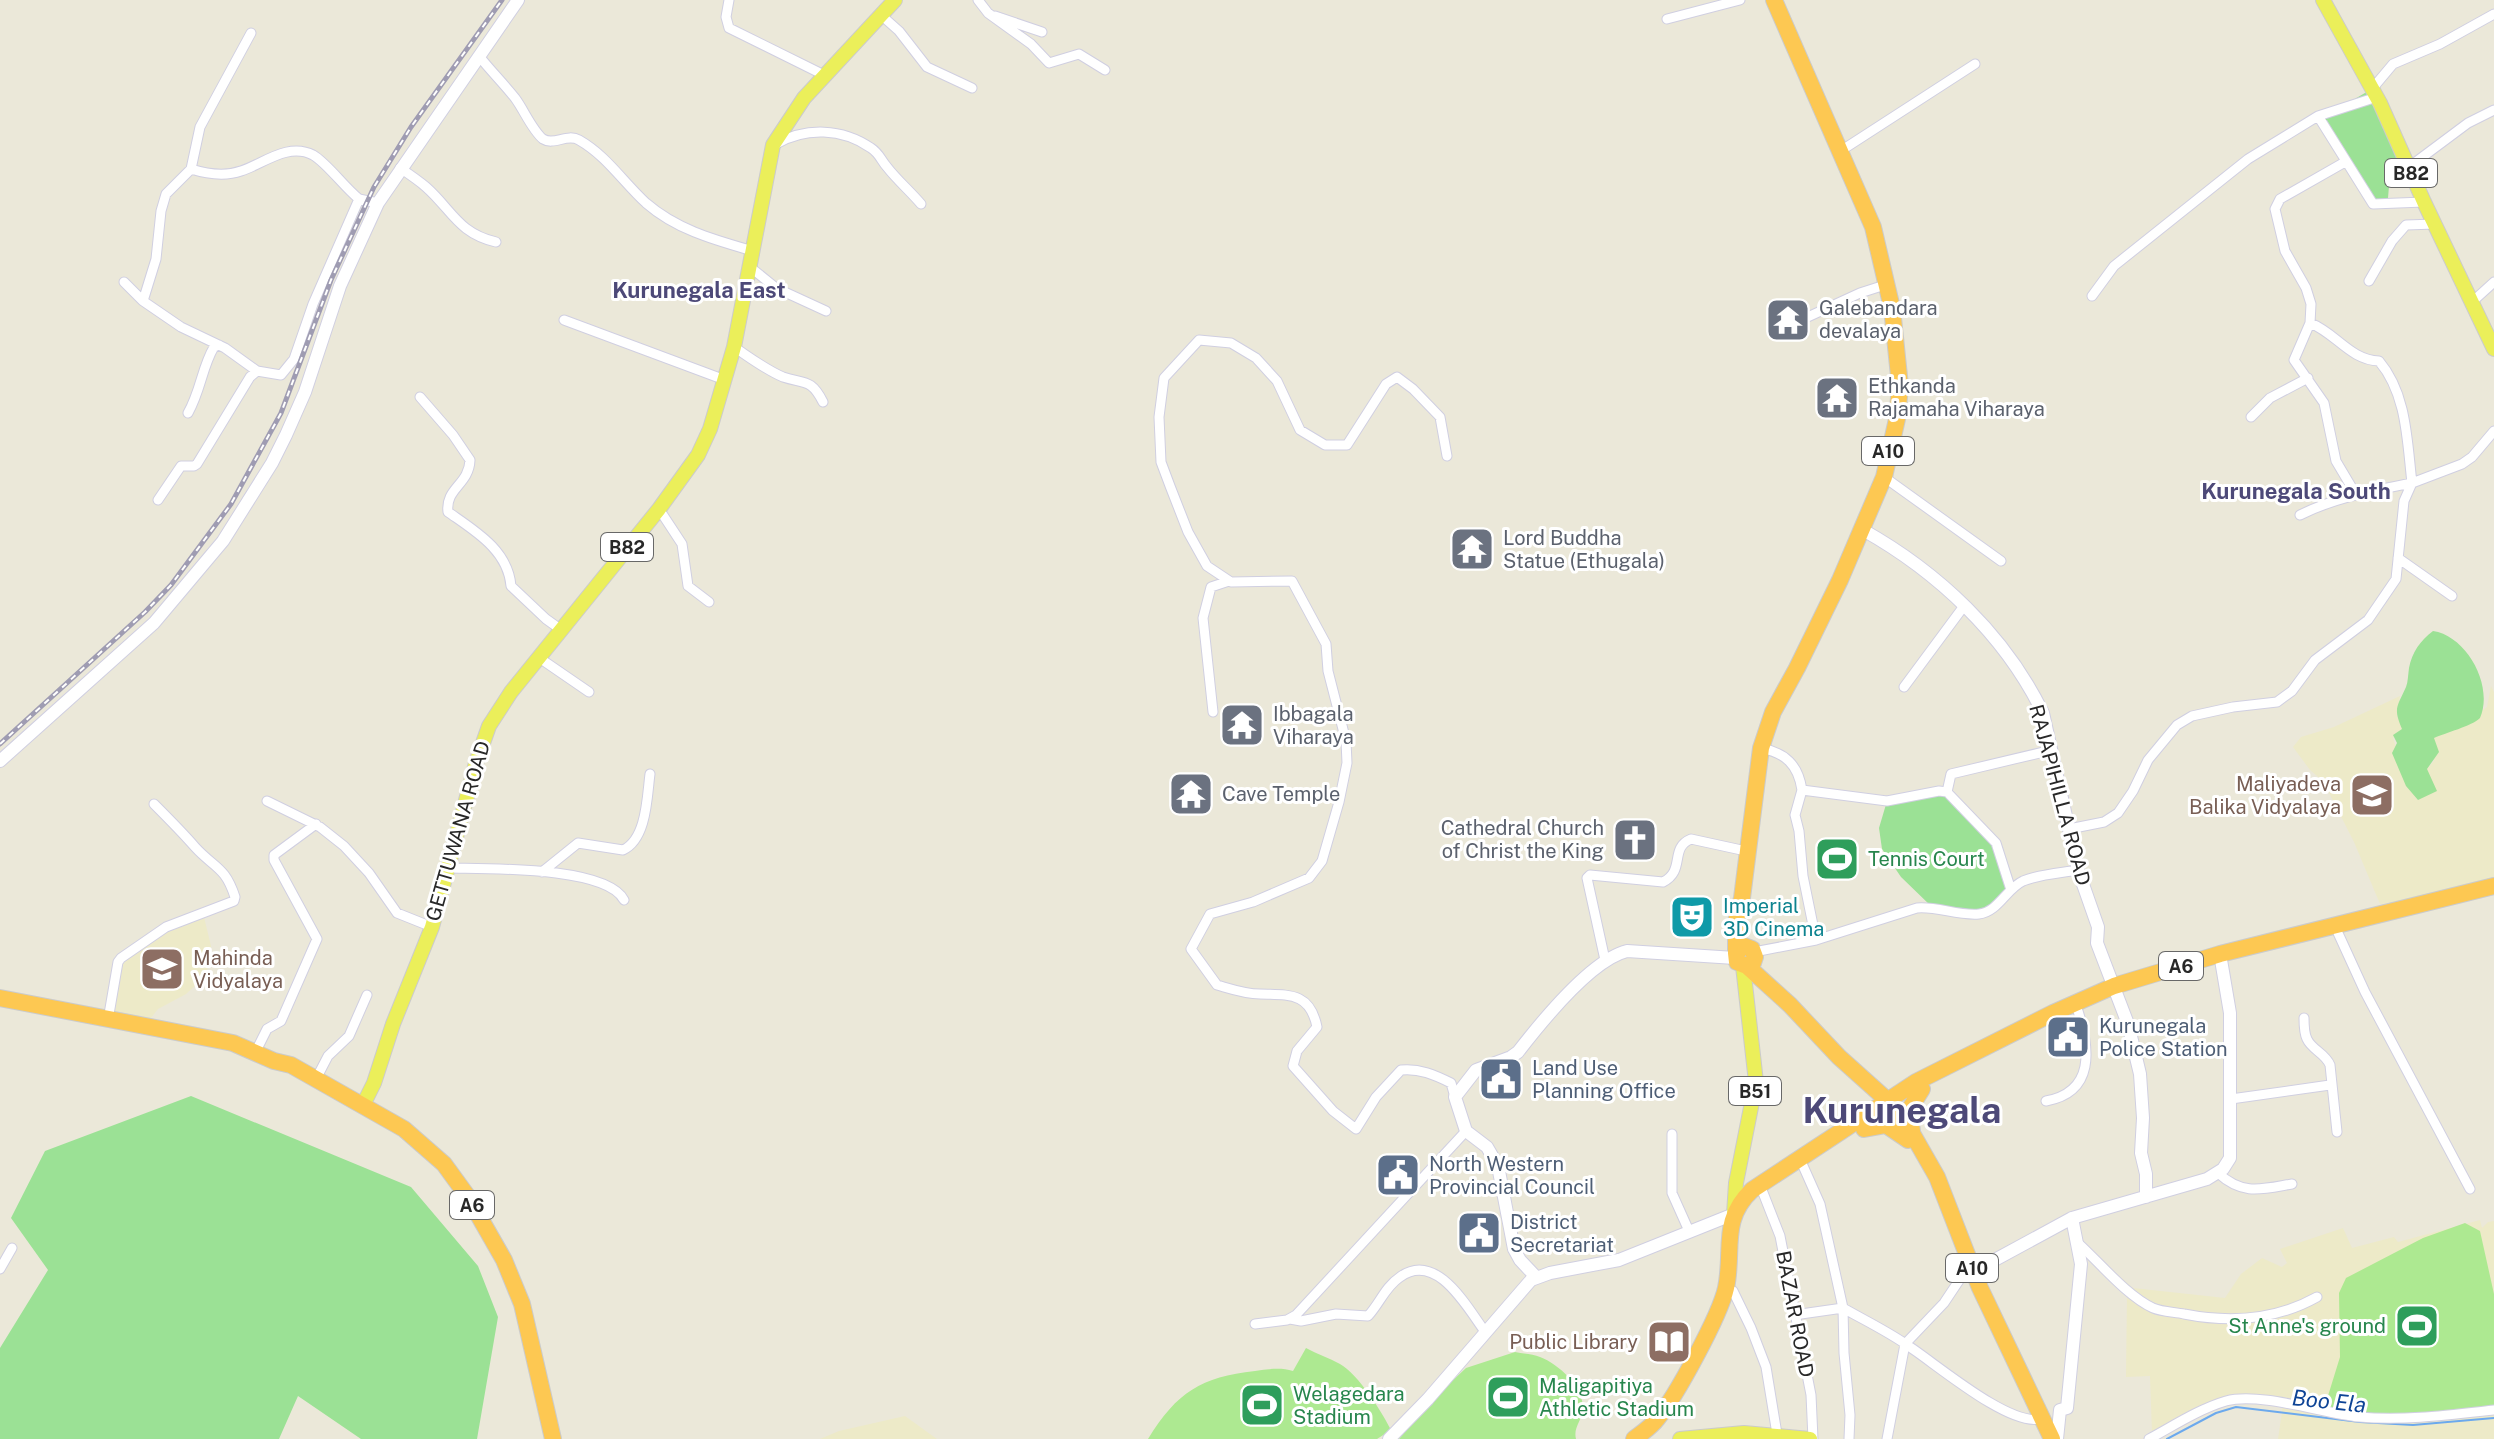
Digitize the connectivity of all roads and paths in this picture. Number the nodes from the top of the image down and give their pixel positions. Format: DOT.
graph roads {
  1 [pos="518,0"];
  2 [pos="729,0"];
  3 [pos="895,0"];
  4 [pos="978,0"];
  5 [pos="1740,0"];
  6 [pos="1774,0"];
  7 [pos="2323,0"];
  8 [pos="2494,14"];
  9 [pos="881,15"];
  10 [pos="992,15"];
  11 [pos="1667,19"];
  12 [pos="1042,32"];
  13 [pos="251,33"];
  14 [pos="479,56"];
  15 [pos="1975,64"];
  16 [pos="1105,70"];
  17 [pos="824,75"];
  18 [pos="972,88"];
  19 [pos="2375,93"];
  20 [pos="2494,110"];
  21 [pos="2318,116"];
  22 [pos="773,145"];
  23 [pos="1839,152"];
  24 [pos="2345,162"];
  25 [pos="2409,167"];
  26 [pos="400,168"];
  27 [pos="191,169"];
  28 [pos="359,199"];
  29 [pos="2424,202"];
  30 [pos="378,203"];
  31 [pos="921,204"];
  32 [pos="2435,224"];
  33 [pos="496,242"];
  34 [pos="753,251"];
  35 [pos="750,267"];
  36 [pos="2369,281"];
  37 [pos="124,282"];
  38 [pos="2494,282"];
  39 [pos="1888,284"];
  40 [pos="2092,296"];
  41 [pos="143,301"];
  42 [pos="2472,302"];
  43 [pos="826,311"];
  44 [pos="564,320"];
  45 [pos="1799,321"];
  46 [pos="2310,323"];
  47 [pos="219,345"];
  48 [pos="734,347"];
  49 [pos="2494,349"];
  50 [pos="257,371"];
  51 [pos="2308,378"];
  52 [pos="725,380"];
  53 [pos="420,397"];
  54 [pos="823,402"];
  55 [pos="188,413"];
  56 [pos="2251,417"];
  57 [pos="2494,431"];
  58 [pos="1447,456"];
  59 [pos="1884,477"];
  60 [pos="2412,483"];
  61 [pos="2355,493"];
  62 [pos="158,500"];
  63 [pos="659,509"];
  64 [pos="2300,515"];
  65 [pos="1863,530"];
  66 [pos="2398,558"];
  67 [pos="2001,561"];
  68 [pos="1229,581"];
  69 [pos="2452,596"];
  70 [pos="709,602"];
  71 [pos="1964,606"];
  72 [pos="560,629"];
  73 [pos="538,657"];
  74 [pos="1904,687"];
  75 [pos="589,692"];
  76 [pos="1213,712"];
  77 [pos="1761,748"];
  78 [pos="2052,750"];
  79 [pos="0,761"];
  80 [pos="650,774"];
  81 [pos="1802,790"];
  82 [pos="1947,792"];
  83 [pos="267,801"];
  84 [pos="154,804"];
  85 [pos="316,824"];
  86 [pos="2069,829"];
  87 [pos="1746,851"];
  88 [pos="449,868"];
  89 [pos="2078,870"];
  90 [pos="542,872"];
  91 [pos="2494,886"];
  92 [pos="2011,890"];
  93 [pos="2494,896"];
  94 [pos="624,900"];
  95 [pos="432,927"];
  96 [pos="2338,933"];
  97 [pos="1816,940"];
  98 [pos="1746,957"];
  99 [pos="2221,958"];
  100 [pos="1605,960"];
  101 [pos="2116,991"];
  102 [pos="367,995"];
  103 [pos="0,998"];
  104 [pos="2078,1011"];
  105 [pos="2304,1018"];
  106 [pos="108,1020"];
  107 [pos="255,1053"];
  108 [pos="274,1061"];
  109 [pos="1861,1076"];
  110 [pos="316,1079"];
  111 [pos="2330,1085"];
  112 [pos="1919,1086"];
  113 [pos="1455,1097"];
  114 [pos="2231,1099"];
  115 [pos="2046,1101"];
  116 [pos="1887,1107"];
  117 [pos="361,1108"];
  118 [pos="1862,1125"];
  119 [pos="1466,1131"];
  120 [pos="2337,1132"];
  121 [pos="1672,1134"];
  122 [pos="1910,1138"];
  123 [pos="1802,1163"];
  124 [pos="2218,1173"];
  125 [pos="2292,1184"];
  126 [pos="1762,1189"];
  127 [pos="2470,1189"];
  128 [pos="2146,1197"];
  129 [pos="1734,1214"];
  130 [pos="2072,1218"];
  131 [pos="1689,1231"];
  132 [pos="2078,1243"];
  133 [pos="12,1248"];
  134 [pos="0,1269"];
  135 [pos="1970,1273"];
  136 [pos="1536,1277"];
  137 [pos="1733,1291"];
  138 [pos="2317,1297"];
  139 [pos="1843,1308"];
  140 [pos="1794,1315"];
  141 [pos="1290,1319"];
  142 [pos="1255,1324"];
  143 [pos="1486,1333"];
  144 [pos="1905,1344"];
  145 [pos="2494,1410"];
  146 [pos="2036,1420"];
  147 [pos="1777,1434"];
  148 [pos="1760,1436"];
  149 [pos="543,1439"];
  150 [pos="553,1439"];
  151 [pos="1389,1439"];
  152 [pos="1634,1439"];
  153 [pos="1649,1439"];
  154 [pos="1680,1439"];
  155 [pos="1811,1439"];
  156 [pos="1849,1439"];
  157 [pos="1887,1439"];
  158 [pos="2044,1439"];
  159 [pos="2054,1439"];
  160 [pos="2149,1439"];
  1 -- 14 [label="street"];
  2 -- 17 [label="street"];
  3 -- 9 [label="main road, GETTUWANA ROAD / B82"];
  4 -- 10 [label="street"];
  5 -- 11 [label="street"];
  6 -- 23 [label="highway, A10"];
  7 -- 19 [label="main road, B82"];
  8 -- 19 [label="street"];
  9 -- 17 [label="main road, GETTUWANA ROAD / B82"];
  9 -- 18 [label="street"];
  10 -- 12 [label="street"];
  10 -- 16 [label="street"];
  13 -- 27 [label="street"];
  14 -- 26 [label="street"];
  14 -- 34 [label="street"];
  15 -- 23 [label="street"];
  17 -- 22 [label="main road, GETTUWANA ROAD / B82"];
  19 -- 21 [label="street"];
  19 -- 25 [label="main road, B82"];
  20 -- 25 [label="street"];
  21 -- 24 [label="street"];
  21 -- 40 [label="street"];
  22 -- 31 [label="street"];
  22 -- 34 [label="main road, GETTUWANA ROAD / B82"];
  23 -- 39 [label="highway, A10"];
  24 -- 29 [label="street"];
  24 -- 46 [label="street"];
  25 -- 29 [label="main road, B82"];
  26 -- 30 [label="street"];
  26 -- 33 [label="street"];
  27 -- 28 [label="street"];
  27 -- 41 [label="street"];
  28 -- 30 [label="street"];
  28 -- 50 [label="street"];
  29 -- 32 [label="main road, B82"];
  30 -- 79 [label="street"];
  32 -- 36 [label="street"];
  32 -- 42 [label="main road, B82"];
  34 -- 35 [label="main road, GETTUWANA ROAD / B82"];
  35 -- 43 [label="street"];
  35 -- 48 [label="main road, GETTUWANA ROAD / B82"];
  37 -- 41 [label="street"];
  38 -- 42 [label="street"];
  39 -- 45 [label="street"];
  39 -- 59 [label="highway, A10"];
  41 -- 47 [label="street"];
  42 -- 49 [label="main road, B82"];
  44 -- 52 [label="street"];
  46 -- 51 [label="street"];
  46 -- 60 [label="street"];
  47 -- 50 [label="street"];
  47 -- 55 [label="street"];
  48 -- 52 [label="main road, GETTUWANA ROAD / B82"];
  48 -- 54 [label="street"];
  50 -- 62 [label="street"];
  51 -- 56 [label="street"];
  51 -- 61 [label="street"];
  52 -- 63 [label="main road, GETTUWANA ROAD / B82"];
  53 -- 72 [label="street"];
  57 -- 60 [label="street"];
  58 -- 68 [label="street"];
  59 -- 65 [label="highway, A10"];
  59 -- 67 [label="street"];
  60 -- 61 [label="street"];
  60 -- 66 [label="street"];
  61 -- 64 [label="street"];
  63 -- 70 [label="street"];
  63 -- 72 [label="main road, GETTUWANA ROAD / B82"];
  65 -- 71 [label="street, RAJAPIHILLA ROAD"];
  65 -- 77 [label="highway, A10"];
  66 -- 69 [label="street"];
  66 -- 86 [label="street"];
  68 -- 76 [label="street"];
  68 -- 113 [label="street"];
  71 -- 74 [label="street"];
  71 -- 78 [label="street, RAJAPIHILLA ROAD"];
  72 -- 73 [label="main road, GETTUWANA ROAD / B82"];
  73 -- 75 [label="street"];
  73 -- 88 [label="main road, GETTUWANA ROAD / B82"];
  77 -- 81 [label="street"];
  77 -- 87 [label="highway, A10"];
  78 -- 82 [label="street"];
  78 -- 86 [label="street, RAJAPIHILLA ROAD"];
  80 -- 90 [label="street"];
  81 -- 82 [label="street"];
  81 -- 97 [label="street"];
  82 -- 92 [label="street"];
  83 -- 85 [label="street"];
  84 -- 106 [label="street"];
  85 -- 95 [label="street"];
  85 -- 107 [label="street"];
  86 -- 89 [label="street, RAJAPIHILLA ROAD"];
  87 -- 98 [label="highway, A10"];
  87 -- 100 [label="street"];
  88 -- 90 [label="street"];
  88 -- 95 [label="main road, GETTUWANA ROAD / B82"];
  89 -- 92 [label="street"];
  89 -- 101 [label="street, RAJAPIHILLA ROAD"];
  90 -- 94 [label="street"];
  91 -- 99 [label="highway, A6"];
  92 -- 97 [label="street"];
  93 -- 96 [label="highway, A6"];
  95 -- 117 [label="main road, GETTUWANA ROAD / B82"];
  96 -- 99 [label="highway, A6"];
  96 -- 127 [label="street"];
  97 -- 98 [label="street"];
  98 -- 100 [label="street"];
  98 -- 109 [label="highway, A10"];
  98 -- 129 [label="main road, B51"];
  99 -- 101 [label="highway, A6"];
  99 -- 114 [label="street"];
  100 -- 113 [label="street"];
  101 -- 104 [label="highway, A6"];
  101 -- 112 [label="highway, A6"];
  101 -- 128 [label="street, RAJAPIHILLA ROAD"];
  102 -- 110 [label="street"];
  103 -- 106 [label="highway, A6"];
  104 -- 112 [label="highway, A6"];
  104 -- 115 [label="street"];
  105 -- 111 [label="street"];
  106 -- 107 [label="highway, A6"];
  107 -- 108 [label="highway, A6"];
  108 -- 110 [label="highway, A6"];
  108 -- 117 [label="highway, A6"];
  109 -- 112 [label="highway"];
  109 -- 116 [label="highway, A10"];
  109 -- 118 [label="highway"];
  110 -- 117 [label="highway, A6"];
  111 -- 114 [label="street"];
  111 -- 120 [label="street"];
  112 -- 116 [label="highway, A6"];
  112 -- 122 [label="highway"];
  113 -- 119 [label="street"];
  114 -- 124 [label="street"];
  116 -- 118 [label="highway, A6"];
  116 -- 122 [label="highway, A10"];
  117 -- 149 [label="highway, A6"];
  117 -- 150 [label="highway, A6"];
  118 -- 122 [label="highway"];
  118 -- 123 [label="highway, A6"];
  119 -- 136 [label="street"];
  119 -- 141 [label="street"];
  121 -- 131 [label="street"];
  122 -- 135 [label="highway, A10"];
  123 -- 126 [label="highway, A6"];
  123 -- 139 [label="street"];
  124 -- 125 [label="street"];
  124 -- 128 [label="street"];
  126 -- 129 [label="highway, A6"];
  126 -- 137 [label="highway, A6"];
  126 -- 140 [label="street, BAZAR ROAD"];
  128 -- 130 [label="street"];
  129 -- 131 [label="street"];
  129 -- 152 [label="highway"];
  130 -- 132 [label="street"];
  130 -- 135 [label="street"];
  131 -- 136 [label="street"];
  132 -- 138 [label="street"];
  132 -- 159 [label="street"];
  133 -- 134 [label="street"];
  135 -- 144 [label="street"];
  135 -- 146 [label="highway, A10"];
  136 -- 143 [label="street"];
  137 -- 147 [label="street"];
  137 -- 153 [label="highway, A6"];
  139 -- 140 [label="street"];
  139 -- 144 [label="street"];
  139 -- 156 [label="street"];
  140 -- 155 [label="street, BAZAR ROAD"];
  141 -- 142 [label="street"];
  141 -- 143 [label="street"];
  143 -- 151 [label="street"];
  144 -- 146 [label="street"];
  144 -- 157 [label="street"];
  145 -- 160 [label="street"];
  146 -- 158 [label="highway, A10"];
  146 -- 159 [label="highway, A10"];
  147 -- 148 [label="main road"];
  147 -- 155 [label="main road"];
  148 -- 154 [label="main road"];
}
